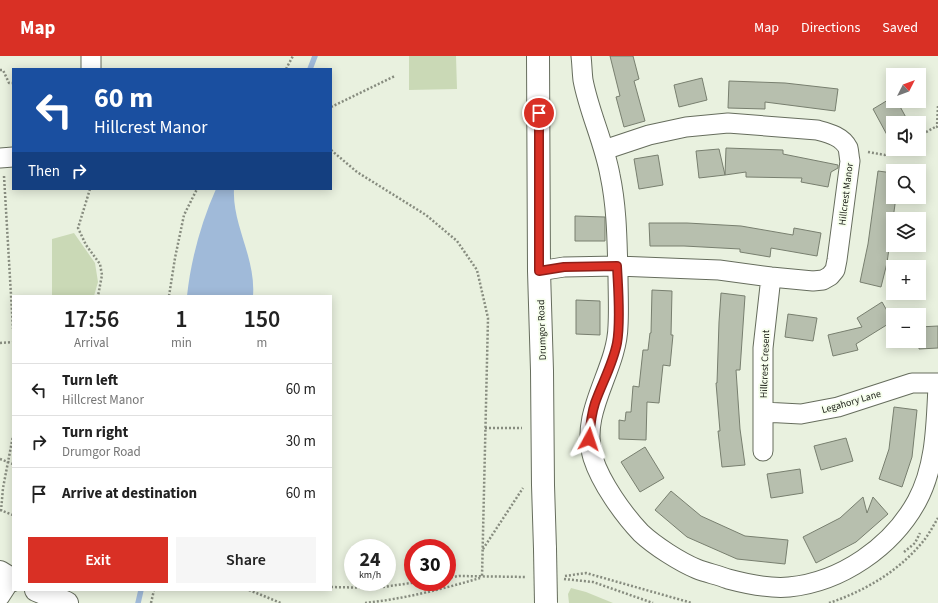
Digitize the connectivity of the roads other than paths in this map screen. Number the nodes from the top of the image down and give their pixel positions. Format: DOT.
graph roads {
  1 [pos="91,56"];
  2 [pos="538,56"];
  3 [pos="581,56"];
  4 [pos="91,68"];
  5 [pos="604,150"];
  6 [pos="617,266"];
  7 [pos="539,271"];
  8 [pos="771,277"];
  9 [pos="938,384"];
  10 [pos="762,412"];
  11 [pos="763,451"];
  12 [pos="38,591"];
  13 [pos="67,603"];
  14 [pos="546,603"];
  1 -- 4 [label="street"];
  2 -- 7 [label="street, Drumgor Road"];
  3 -- 5 [label="street"];
  5 -- 6 [label="street"];
  5 -- 8 [label="street, Hillcrest Manor"];
  6 -- 7 [label="street, Hillcrest Manor"];
  6 -- 8 [label="street, Hillcrest Manor"];
  6 -- 9 [label="street"];
  7 -- 14 [label="street, Drumgor Road, bridge"];
  8 -- 10 [label="street, Hillcrest Cresent"];
  9 -- 10 [label="street, Legahory Lane"];
  10 -- 11 [label="street, Hillcrest Cresent"];
  12 -- 13 [label="street"];
}
